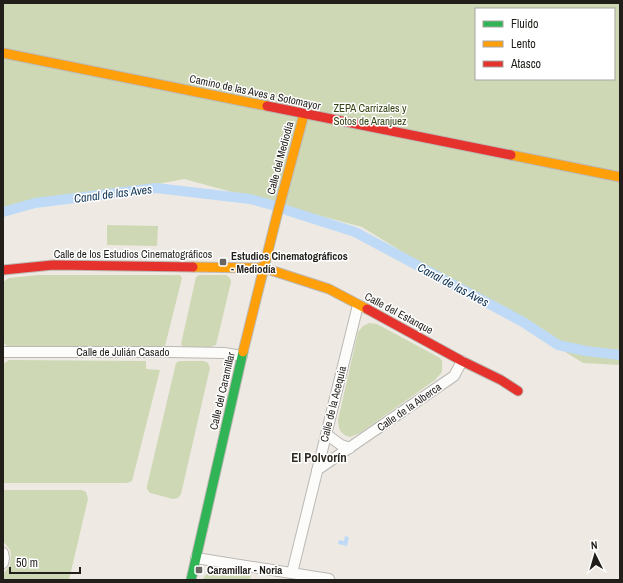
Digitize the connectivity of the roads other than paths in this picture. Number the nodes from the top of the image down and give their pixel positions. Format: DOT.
graph roads {
  1 [pos="3,53"];
  2 [pos="304,114"];
  3 [pos="620,177"];
  4 [pos="279,207"];
  5 [pos="264,268"];
  6 [pos="3,270"];
  7 [pos="358,305"];
  8 [pos="3,352"];
  9 [pos="242,356"];
  10 [pos="462,361"];
  11 [pos="518,391"];
  12 [pos="326,434"];
  13 [pos="350,448"];
  14 [pos="317,470"];
  15 [pos="3,553"];
  16 [pos="196,558"];
  17 [pos="3,563"];
  18 [pos="292,573"];
  19 [pos="329,579"];
  20 [pos="191,580"];
  1 -- 2 [label="street, Camino de las Aves a Sotomayor"];
  2 -- 3 [label="street, Camino de las Aves a Sotomayor"];
  2 -- 4 [label="street, Calle del Mediodía"];
  4 -- 5 [label="street, Calle del Caramillar"];
  5 -- 6 [label="street, Calle de los Estudios Cinematográficos"];
  5 -- 7 [label="street, Calle del Estanque"];
  5 -- 9 [label="street, Calle del Caramillar"];
  7 -- 10 [label="street, Calle del Estanque"];
  7 -- 12 [label="street, Calle de la Acequia"];
  8 -- 9 [label="street, Calle de Julián Casado"];
  9 -- 16 [label="street, Calle del Caramillar"];
  10 -- 11 [label="street, Calle del Estanque"];
  10 -- 13 [label="street, Calle de la Alberca"];
  12 -- 13 [label="street"];
  12 -- 14 [label="street, Calle de la Acequia"];
  13 -- 14 [label="street, Calle de la Alberca"];
  14 -- 18 [label="street, Calle de la Acequia"];
  15 -- 17 [label="street"];
  16 -- 18 [label="street"];
  16 -- 20 [label="street, Calle del Caramillar"];
  18 -- 19 [label="street"];
}
